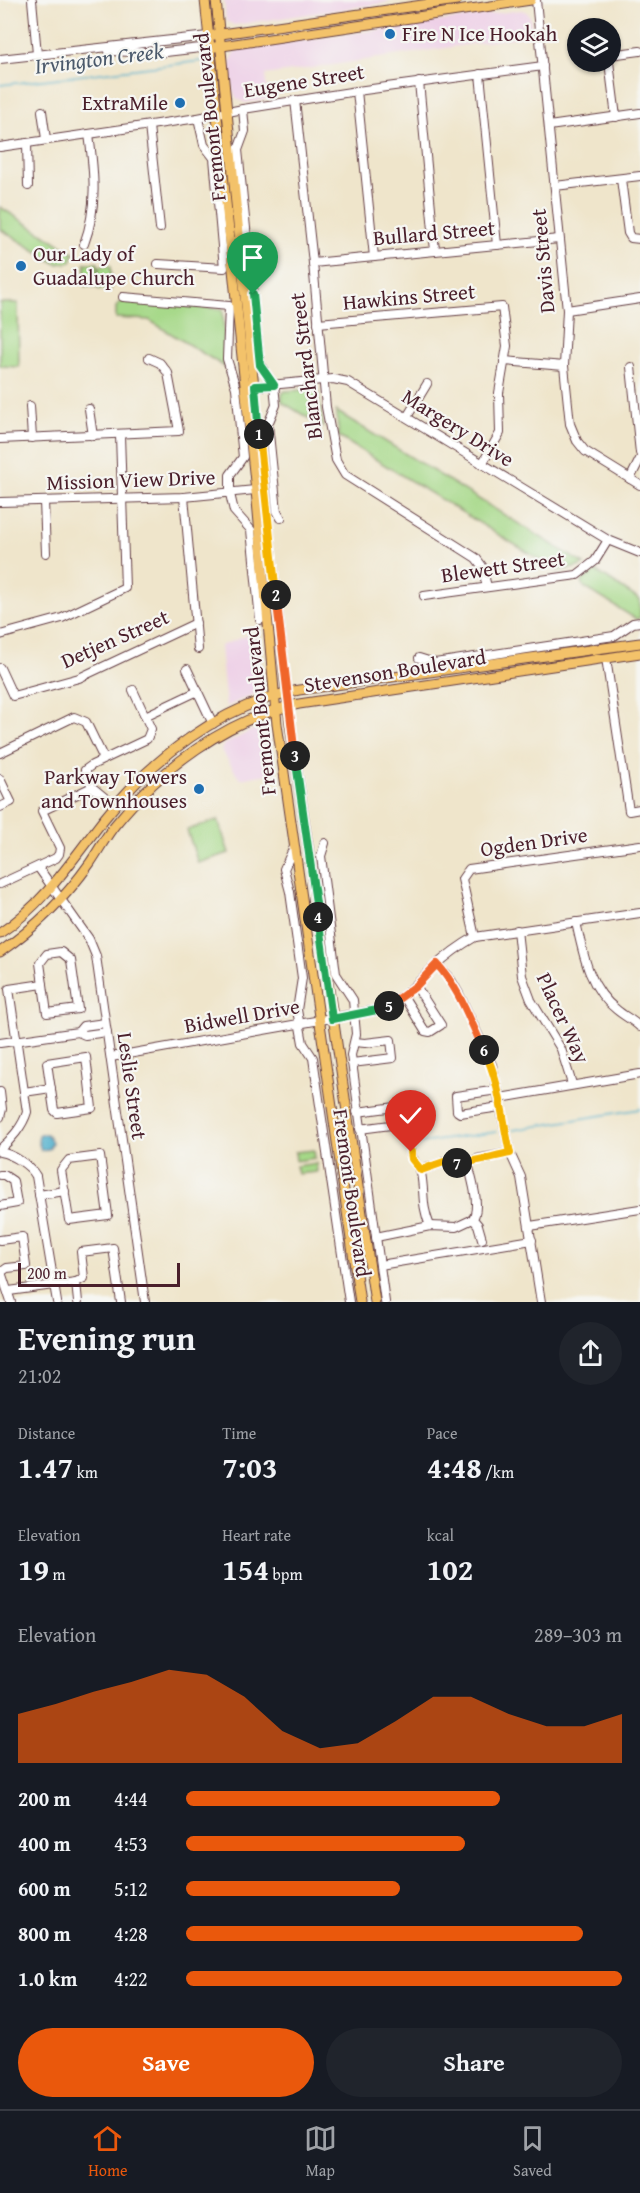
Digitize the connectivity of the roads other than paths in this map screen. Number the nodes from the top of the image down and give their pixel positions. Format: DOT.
graph roads {
  1 [pos="33,0"];
  2 [pos="205,0"];
  3 [pos="216,0"];
  4 [pos="458,0"];
  5 [pos="531,0"];
  6 [pos="536,0"];
  7 [pos="405,3"];
  8 [pos="407,18"];
  9 [pos="220,34"];
  10 [pos="208,36"];
  11 [pos="220,46"];
  12 [pos="209,47"];
  13 [pos="95,49"];
  14 [pos="640,51"];
  15 [pos="37,54"];
  16 [pos="621,54"];
  17 [pos="0,59"];
  18 [pos="543,66"];
  19 [pos="610,72"];
  20 [pos="480,74"];
  21 [pos="419,82"];
  22 [pos="357,91"];
  23 [pos="295,100"];
  24 [pos="243,109"];
  25 [pos="42,111"];
  26 [pos="228,112"];
  27 [pos="640,113"];
  28 [pos="217,114"];
  29 [pos="616,117"];
  30 [pos="198,118"];
  31 [pos="149,126"];
  32 [pos="549,126"];
  33 [pos="88,134"];
  34 [pos="46,139"];
  35 [pos="27,143"];
  36 [pos="0,147"];
  37 [pos="640,176"];
  38 [pos="621,179"];
  39 [pos="28,186"];
  40 [pos="555,186"];
  41 [pos="160,228"];
  42 [pos="559,239"];
  43 [pos="640,239"];
  44 [pos="84,244"];
  45 [pos="497,245"];
  46 [pos="435,251"];
  47 [pos="374,257"];
  48 [pos="313,262"];
  49 [pos="158,264"];
  50 [pos="123,297"];
  51 [pos="640,299"];
  52 [pos="567,310"];
  53 [pos="318,324"];
  54 [pos="149,358"];
  55 [pos="504,361"];
  56 [pos="564,366"];
  57 [pos="631,367"];
  58 [pos="324,381"];
  59 [pos="427,384"];
  60 [pos="274,385"];
  61 [pos="255,386"];
  62 [pos="245,387"];
  63 [pos="30,406"];
  64 [pos="89,409"];
  65 [pos="407,417"];
  66 [pos="120,435"];
  67 [pos="93,436"];
  68 [pos="32,438"];
  69 [pos="0,439"];
  70 [pos="640,453"];
  71 [pos="640,459"];
  72 [pos="482,464"];
  73 [pos="630,479"];
  74 [pos="640,485"];
  75 [pos="259,490"];
  76 [pos="230,494"];
  77 [pos="184,497"];
  78 [pos="123,498"];
  79 [pos="44,501"];
  80 [pos="0,502"];
  81 [pos="281,518"];
  82 [pos="608,540"];
  83 [pos="46,553"];
  84 [pos="640,553"];
  85 [pos="487,587"];
  86 [pos="424,596"];
  87 [pos="260,620"];
  88 [pos="640,622"];
  89 [pos="196,623"];
  90 [pos="0,635"];
  91 [pos="640,642"];
  92 [pos="198,649"];
  93 [pos="640,653"];
  94 [pos="419,658"];
  95 [pos="606,658"];
  96 [pos="0,668"];
  97 [pos="188,669"];
  98 [pos="133,690"];
  99 [pos="198,692"];
  100 [pos="287,693"];
  101 [pos="274,696"];
  102 [pos="288,706"];
  103 [pos="275,710"];
  104 [pos="145,716"];
  105 [pos="213,724"];
  106 [pos="0,753"];
  107 [pos="104,759"];
  108 [pos="0,779"];
  109 [pos="92,787"];
  110 [pos="115,806"];
  111 [pos="0,807"];
  112 [pos="640,809"];
  113 [pos="325,843"];
  114 [pos="640,844"];
  115 [pos="295,845"];
  116 [pos="38,867"];
  117 [pos="0,884"];
  118 [pos="51,888"];
  119 [pos="60,900"];
  120 [pos="640,914"];
  121 [pos="576,922"];
  122 [pos="517,930"];
  123 [pos="0,933"];
  124 [pos="475,937"];
  125 [pos="0,952"];
  126 [pos="437,964"];
  127 [pos="43,984"];
  128 [pos="416,986"];
  129 [pos="404,996"];
  130 [pos="355,1015"];
  131 [pos="332,1019"];
  132 [pos="321,1021"];
  133 [pos="105,1023"];
  134 [pos="299,1024"];
  135 [pos="640,1027"];
  136 [pos="78,1032"];
  137 [pos="107,1032"];
  138 [pos="17,1041"];
  139 [pos="355,1042"];
  140 [pos="0,1043"];
  141 [pos="111,1057"];
  142 [pos="352,1064"];
  143 [pos="640,1074"];
  144 [pos="572,1084"];
  145 [pos="51,1088"];
  146 [pos="0,1092"];
  147 [pos="24,1092"];
  148 [pos="499,1098"];
  149 [pos="357,1112"];
  150 [pos="0,1117"];
  151 [pos="360,1130"];
  152 [pos="0,1150"];
  153 [pos="411,1152"];
  154 [pos="510,1153"];
  155 [pos="468,1163"];
  156 [pos="421,1170"];
  157 [pos="0,1175"];
  158 [pos="65,1191"];
  159 [pos="39,1195"];
  160 [pos="0,1206"];
  161 [pos="640,1209"];
  162 [pos="473,1219"];
  163 [pos="430,1226"];
  164 [pos="530,1226"];
  165 [pos="376,1237"];
  166 [pos="482,1239"];
  167 [pos="0,1240"];
  168 [pos="532,1240"];
  169 [pos="380,1265"];
  170 [pos="1,1272"];
  171 [pos="76,1282"];
  172 [pos="53,1285"];
  173 [pos="9,1291"];
  174 [pos="11,1302"];
  175 [pos="57,1302"];
  176 [pos="78,1302"];
  177 [pos="121,1302"];
  178 [pos="145,1302"];
  179 [pos="349,1302"];
  180 [pos="360,1302"];
  181 [pos="375,1302"];
  182 [pos="385,1302"];
  183 [pos="541,1302"];
  1 -- 15 [label="street"];
  2 -- 10 [label="main road, Fremont Boulevard"];
  3 -- 9 [label="main road, Fremont Boulevard"];
  4 -- 7 [label="main road"];
  5 -- 8 [label="main road"];
  6 -- 18 [label="street, Davis Street"];
  7 -- 8 [label="street"];
  7 -- 9 [label="main road"];
  8 -- 11 [label="main road"];
  9 -- 10 [label="main road"];
  9 -- 11 [label="main road, Fremont Boulevard"];
  10 -- 12 [label="main road, Fremont Boulevard"];
  10 -- 13 [label="street"];
  11 -- 12 [label="main road"];
  11 -- 26 [label="main road, Fremont Boulevard"];
  12 -- 13 [label="street"];
  12 -- 28 [label="main road, Fremont Boulevard"];
  13 -- 15 [label="street"];
  14 -- 16 [label="street"];
  15 -- 17 [label="street"];
  18 -- 20 [label="street, Eugene Street"];
  18 -- 32 [label="street, Davis Street"];
  19 -- 29 [label="street"];
  20 -- 21 [label="street, Eugene Street"];
  20 -- 45 [label="street"];
  21 -- 22 [label="street, Eugene Street"];
  21 -- 46 [label="street"];
  22 -- 23 [label="street, Eugene Street"];
  22 -- 47 [label="street"];
  23 -- 24 [label="street, Eugene Street"];
  23 -- 48 [label="street, Blanchard Street"];
  24 -- 26 [label="street, Eugene Street"];
  24 -- 60 [label="street, Fremont Boulevard"];
  25 -- 34 [label="street"];
  26 -- 28 [label="street, Eugene Street"];
  26 -- 61 [label="main road, Fremont Boulevard"];
  27 -- 29 [label="street"];
  28 -- 30 [label="street, Eugene Street"];
  28 -- 62 [label="main road, Fremont Boulevard"];
  29 -- 32 [label="street"];
  30 -- 31 [label="street, Eugene Street"];
  30 -- 49 [label="street, Fremont Boulevard"];
  31 -- 33 [label="street, Eugene Street"];
  31 -- 41 [label="street"];
  32 -- 40 [label="street, Davis Street"];
  33 -- 34 [label="street, Eugene Street"];
  33 -- 44 [label="street"];
  34 -- 35 [label="street, Eugene Street"];
  35 -- 36 [label="street, Eugene Street"];
  35 -- 39 [label="street"];
  37 -- 38 [label="street"];
  38 -- 40 [label="street"];
  38 -- 43 [label="street"];
  40 -- 42 [label="street, Davis Street"];
  42 -- 45 [label="street, Bullard Street"];
  42 -- 52 [label="street, Davis Street"];
  45 -- 46 [label="street, Bullard Street"];
  46 -- 47 [label="street, Bullard Street"];
  47 -- 48 [label="street, Bullard Street"];
  48 -- 53 [label="street, Blanchard Street"];
  50 -- 76 [label="street"];
  51 -- 52 [label="street"];
  52 -- 56 [label="street, Davis Street"];
  53 -- 55 [label="street, Hawkins Street"];
  53 -- 58 [label="street, Blanchard Street"];
  54 -- 66 [label="street"];
  55 -- 56 [label="street"];
  55 -- 72 [label="street"];
  56 -- 73 [label="street, Davis Street"];
  57 -- 70 [label="street"];
  58 -- 60 [label="street, Margery Drive"];
  58 -- 65 [label="street, Margery Drive"];
  58 -- 85 [label="street, Blanchard Street"];
  59 -- 65 [label="street"];
  60 -- 61 [label="street, Margery Drive"];
  60 -- 81 [label="street"];
  61 -- 62 [label="street, Margery Drive"];
  61 -- 75 [label="main road, Fremont Boulevard"];
  62 -- 75 [label="main road, Fremont Boulevard"];
  63 -- 68 [label="street"];
  64 -- 67 [label="street"];
  65 -- 72 [label="street, Margery Drive"];
  66 -- 67 [label="street"];
  66 -- 78 [label="street"];
  67 -- 68 [label="street"];
  68 -- 69 [label="street"];
  71 -- 73 [label="street"];
  72 -- 82 [label="street, Margery Drive"];
  73 -- 74 [label="street, Davis Street"];
  75 -- 76 [label="street, Mission View Drive"];
  75 -- 100 [label="main road, Fremont Boulevard"];
  75 -- 101 [label="main road, Fremont Boulevard"];
  76 -- 77 [label="street, Mission View Drive"];
  76 -- 87 [label="street, Fremont Boulevard"];
  77 -- 78 [label="street, Mission View Drive"];
  77 -- 89 [label="street"];
  78 -- 79 [label="street, Mission View Drive"];
  78 -- 90 [label="street"];
  79 -- 80 [label="street, Mission View Drive"];
  79 -- 83 [label="street"];
  82 -- 84 [label="street, Margery Drive"];
  82 -- 85 [label="street, Blewett Street"];
  85 -- 86 [label="street, Blewett Street"];
  88 -- 94 [label="street, Stevenson Boulevard"];
  89 -- 92 [label="street"];
  89 -- 96 [label="street, Detjen Street"];
  91 -- 100 [label="main road, Stevenson Boulevard"];
  93 -- 95 [label="main road, Stevenson Boulevard"];
  95 -- 102 [label="main road, Stevenson Boulevard"];
  95 -- 112 [label="street"];
  97 -- 99 [label="street"];
  98 -- 104 [label="street"];
  99 -- 104 [label="street"];
  99 -- 105 [label="street"];
  100 -- 101 [label="main road, Stevenson Boulevard"];
  100 -- 102 [label="main road, Fremont Boulevard"];
  101 -- 103 [label="main road, Fremont Boulevard"];
  101 -- 105 [label="main road, Stevenson Boulevard"];
  102 -- 103 [label="main road, Stevenson Boulevard"];
  102 -- 131 [label="main road, Fremont Boulevard"];
  103 -- 115 [label="main road, Fremont Boulevard"];
  103 -- 119 [label="main road, Stevenson Boulevard"];
  104 -- 107 [label="street"];
  105 -- 110 [label="main road, Stevenson Boulevard"];
  106 -- 107 [label="street"];
  107 -- 109 [label="street"];
  108 -- 111 [label="street"];
  109 -- 110 [label="street"];
  109 -- 116 [label="street"];
  110 -- 118 [label="main road, Stevenson Boulevard"];
  113 -- 130 [label="street, Fremont Boulevard"];
  114 -- 124 [label="street, Ogden Drive"];
  115 -- 132 [label="main road, Fremont Boulevard"];
  115 -- 134 [label="street, Fremont Boulevard"];
  116 -- 117 [label="street"];
  116 -- 118 [label="street, Leslie Street"];
  118 -- 119 [label="street, Leslie Street"];
  118 -- 123 [label="main road, Stevenson Boulevard"];
  119 -- 125 [label="main road, Stevenson Boulevard"];
  119 -- 133 [label="street, Leslie Street"];
  120 -- 121 [label="street, Bidwell Drive"];
  121 -- 122 [label="street, Bidwell Drive"];
  121 -- 135 [label="street"];
  122 -- 124 [label="street, Bidwell Drive"];
  122 -- 144 [label="street, Placer Way"];
  124 -- 126 [label="street, Bidwell Drive"];
  126 -- 128 [label="street, Bidwell Drive"];
  126 -- 148 [label="street"];
  127 -- 127 [label="street"];
  127 -- 138 [label="street"];
  128 -- 129 [label="street, Bidwell Drive"];
  128 -- 129 [label="street"];
  129 -- 130 [label="street, Bidwell Drive"];
  130 -- 131 [label="street, Bidwell Drive"];
  130 -- 139 [label="street, Fremont Boulevard"];
  131 -- 132 [label="street, Bidwell Drive"];
  131 -- 181 [label="main road, Fremont Boulevard"];
  132 -- 134 [label="street, Bidwell Drive"];
  132 -- 180 [label="main road, Fremont Boulevard"];
  133 -- 136 [label="street"];
  133 -- 137 [label="street, Leslie Street"];
  134 -- 141 [label="street, Bidwell Drive"];
  134 -- 179 [label="street, Fremont Boulevard"];
  136 -- 137 [label="street"];
  136 -- 138 [label="street"];
  137 -- 141 [label="street, Leslie Street"];
  138 -- 140 [label="street"];
  138 -- 147 [label="street"];
  139 -- 142 [label="street, Fremont Boulevard"];
  139 -- 142 [label="street"];
  141 -- 178 [label="street, Leslie Street"];
  142 -- 149 [label="street, Fremont Boulevard"];
  143 -- 144 [label="street"];
  144 -- 148 [label="street"];
  145 -- 145 [label="street"];
  145 -- 147 [label="street"];
  146 -- 150 [label="street"];
  147 -- 152 [label="street"];
  148 -- 148 [label="street"];
  148 -- 154 [label="street"];
  149 -- 151 [label="street, Fremont Boulevard"];
  149 -- 151 [label="street"];
  151 -- 165 [label="street, Fremont Boulevard"];
  152 -- 159 [label="street"];
  153 -- 156 [label="street"];
  154 -- 155 [label="street"];
  154 -- 164 [label="street"];
  155 -- 156 [label="street"];
  155 -- 162 [label="street"];
  156 -- 163 [label="street"];
  157 -- 160 [label="street"];
  158 -- 158 [label="street"];
  158 -- 159 [label="street"];
  159 -- 172 [label="street"];
  161 -- 164 [label="street"];
  162 -- 163 [label="street"];
  162 -- 166 [label="street"];
  163 -- 165 [label="street"];
  164 -- 168 [label="street"];
  165 -- 169 [label="street, Fremont Boulevard"];
  167 -- 170 [label="street"];
  168 -- 169 [label="street"];
  168 -- 183 [label="street"];
  169 -- 182 [label="street, Fremont Boulevard"];
  170 -- 173 [label="street"];
  171 -- 172 [label="street"];
  171 -- 176 [label="street"];
  171 -- 177 [label="street"];
  172 -- 173 [label="street"];
  172 -- 175 [label="street"];
  173 -- 174 [label="street"];
}
